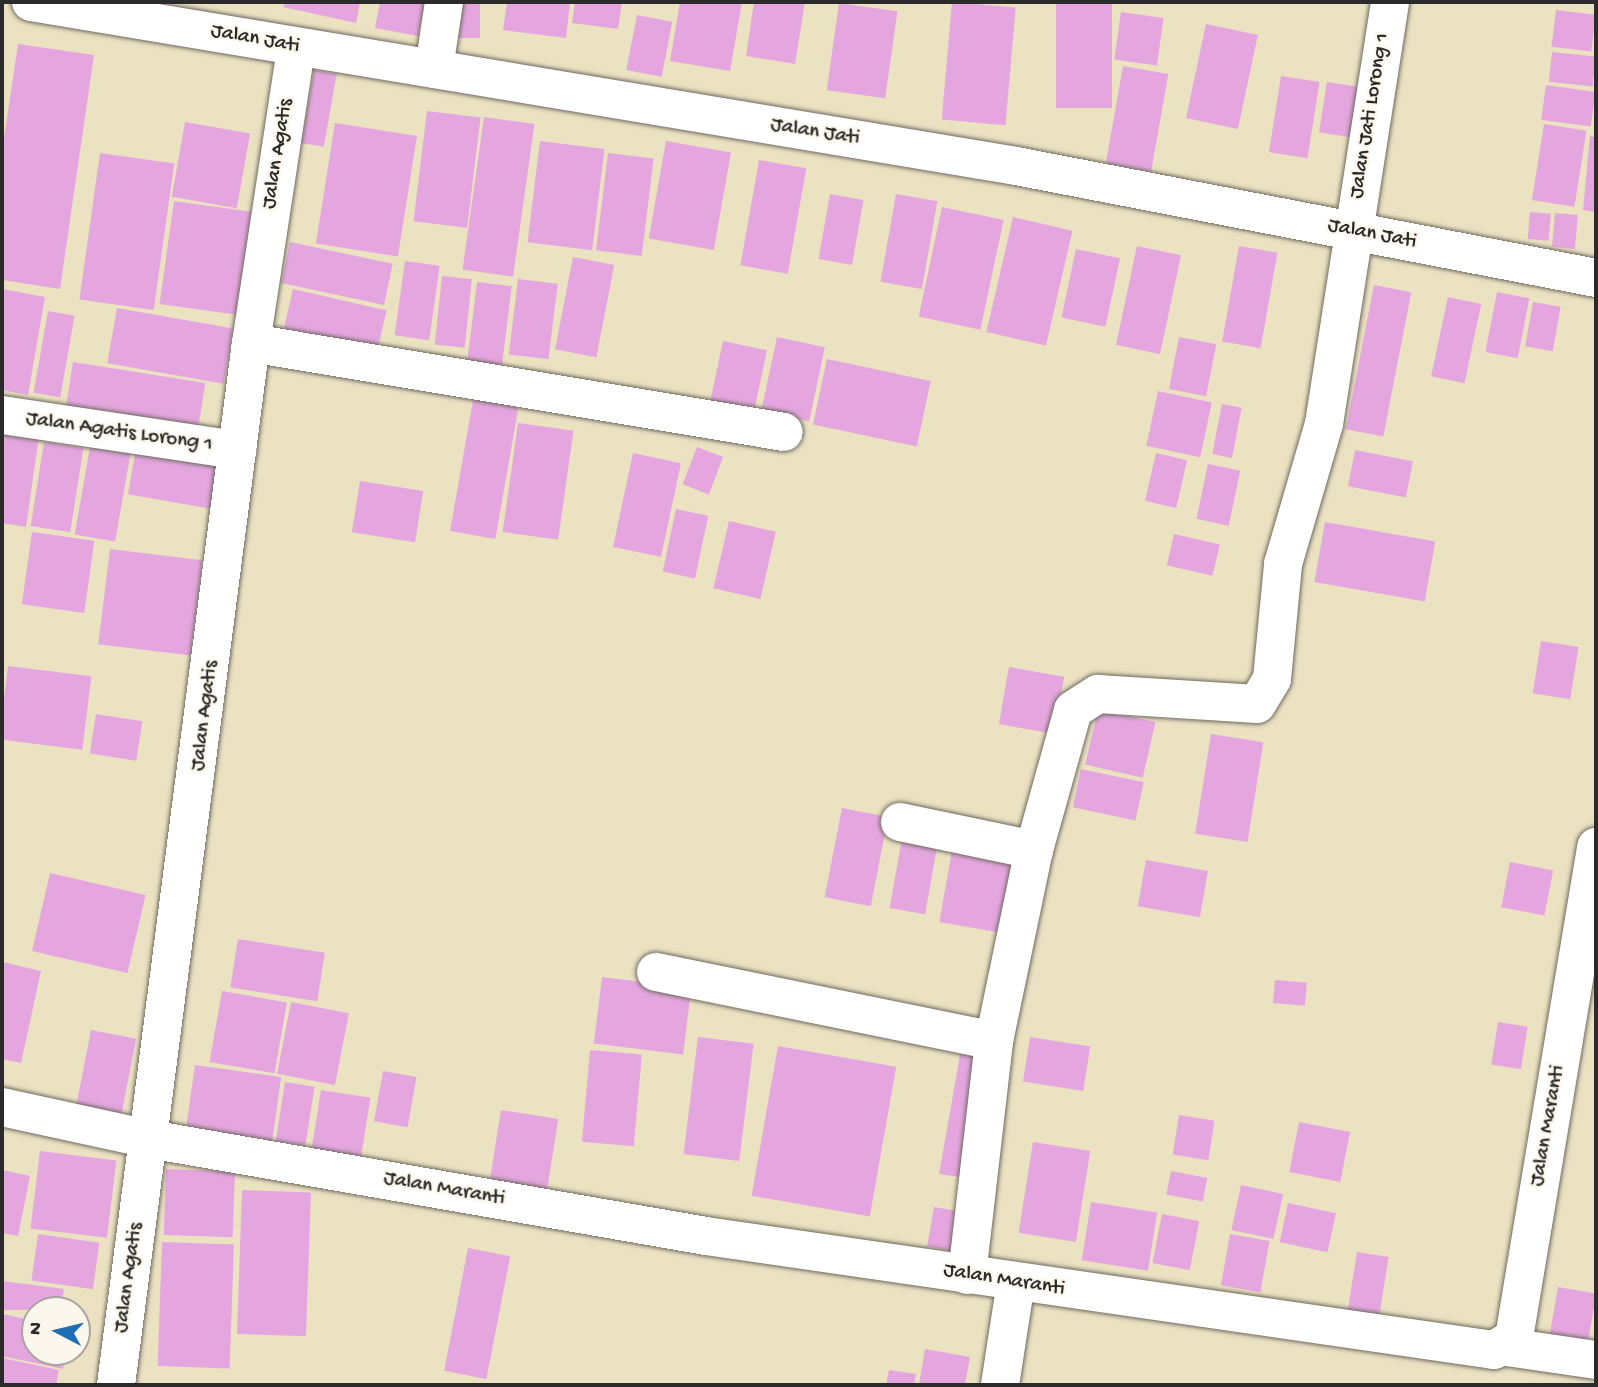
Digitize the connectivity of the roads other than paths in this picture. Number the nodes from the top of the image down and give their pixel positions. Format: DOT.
graph roads {
  1 [pos="31,2"];
  2 [pos="444,2"];
  3 [pos="1390,2"];
  4 [pos="296,48"];
  5 [pos="434,69"];
  6 [pos="1352,231"];
  7 [pos="1596,278"];
  8 [pos="251,343"];
  9 [pos="2,415"];
  10 [pos="784,432"];
  11 [pos="237,450"];
  12 [pos="900,822"];
  13 [pos="1596,847"];
  14 [pos="1034,850"];
  15 [pos="1588,941"];
  16 [pos="656,972"];
  17 [pos="994,1041"];
  18 [pos="2,1107"];
  19 [pos="149,1139"];
  20 [pos="967,1275"];
  21 [pos="1016,1282"];
  22 [pos="1507,1347"];
  23 [pos="1596,1360"];
  24 [pos="116,1385"];
  25 [pos="1000,1385"];
  1 -- 4 [label="street, Jalan Jati"];
  2 -- 5 [label="street"];
  3 -- 6 [label="street, Jalan Jati Lorong 1"];
  4 -- 5 [label="street, Jalan Jati"];
  4 -- 8 [label="street, Jalan Agatis"];
  5 -- 6 [label="street, Jalan Jati"];
  6 -- 7 [label="street, Jalan Jati"];
  6 -- 14 [label="street, Jalan Jati Lorong 1"];
  8 -- 10 [label="street"];
  8 -- 11 [label="street, Jalan Agatis"];
  9 -- 11 [label="street, Jalan Agatis Lorong 1"];
  11 -- 19 [label="street, Jalan Agatis"];
  12 -- 14 [label="street"];
  13 -- 15 [label="street, Jalan Maranti"];
  14 -- 17 [label="street"];
  15 -- 22 [label="street, Jalan Maranti"];
  16 -- 17 [label="street"];
  17 -- 20 [label="street"];
  18 -- 19 [label="street, Jalan Maranti"];
  19 -- 20 [label="street, Jalan Maranti"];
  19 -- 24 [label="street, Jalan Agatis"];
  20 -- 21 [label="street, Jalan Maranti"];
  21 -- 22 [label="street, Jalan Maranti"];
  21 -- 25 [label="street"];
  22 -- 23 [label="street"];
}
